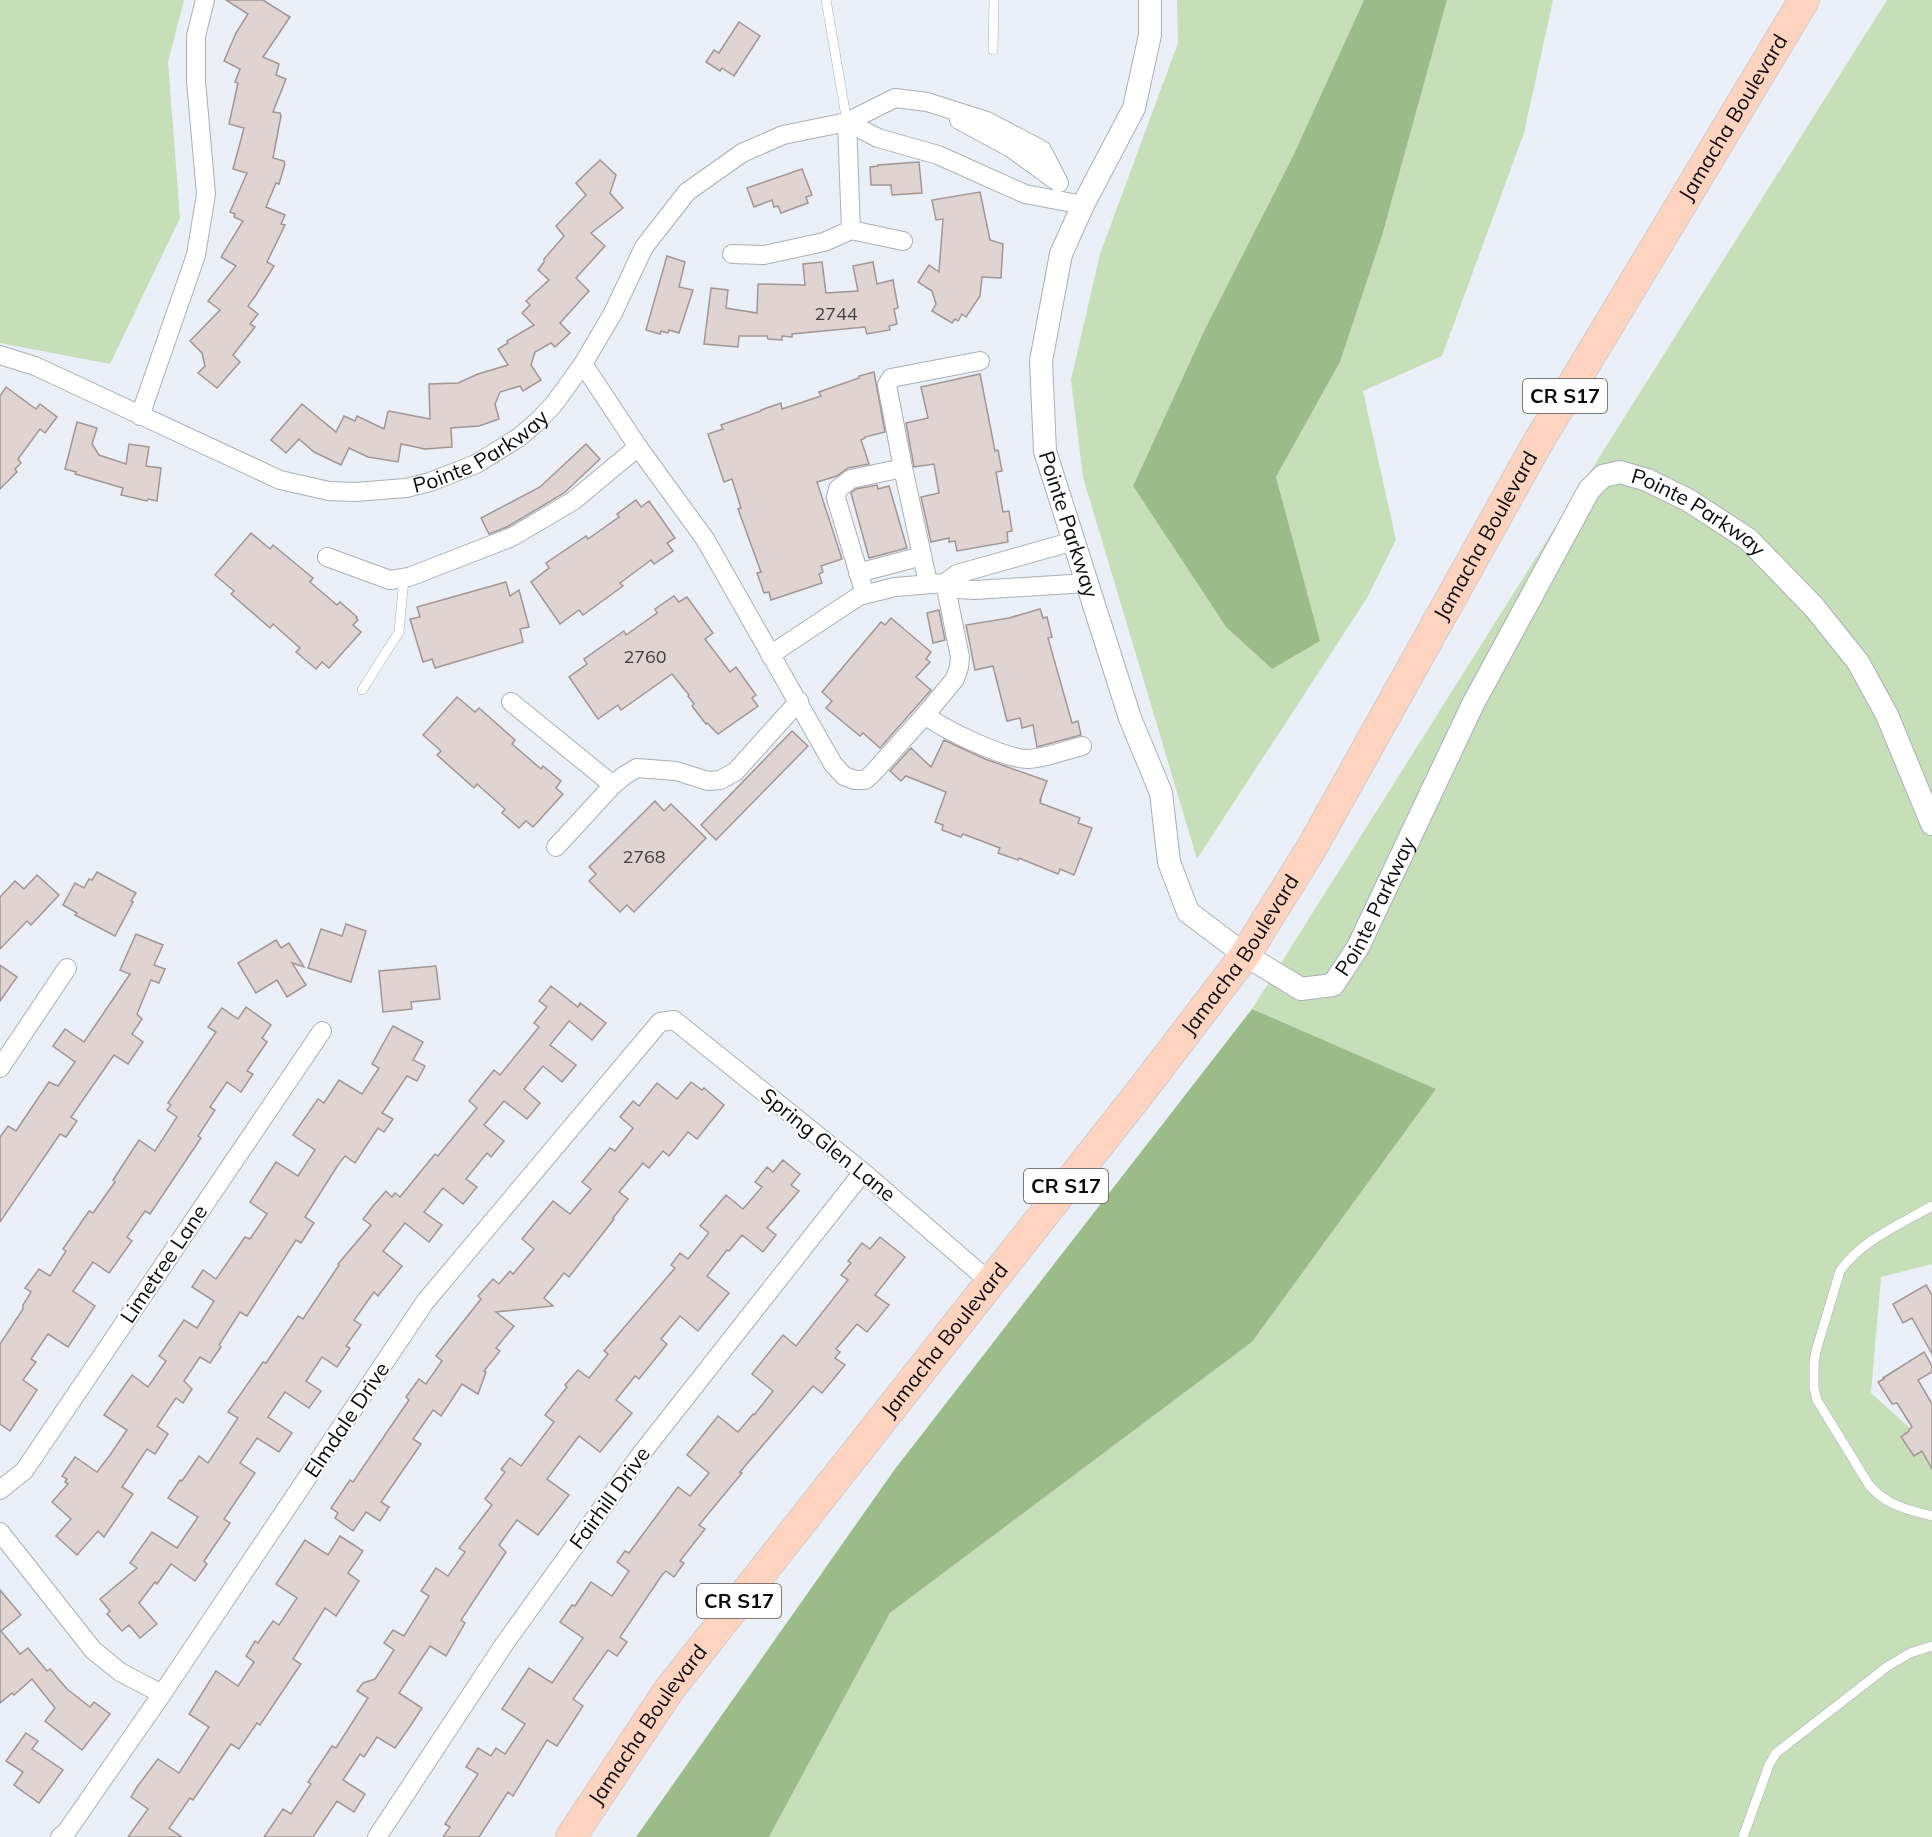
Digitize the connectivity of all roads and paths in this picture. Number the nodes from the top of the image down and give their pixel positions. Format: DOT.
graph roads {
  1 [pos="205,0"];
  2 [pos="826,0"];
  3 [pos="994,0"];
  4 [pos="1150,0"];
  5 [pos="1804,0"];
  6 [pos="993,50"];
  7 [pos="847,122"];
  8 [pos="1083,205"];
  9 [pos="851,230"];
  10 [pos="903,241"];
  11 [pos="732,254"];
  12 [pos="0,355"];
  13 [pos="980,361"];
  14 [pos="583,364"];
  15 [pos="140,416"];
  16 [pos="638,447"];
  17 [pos="903,468"];
  18 [pos="1074,541"];
  19 [pos="922,556"];
  20 [pos="327,557"];
  21 [pos="999,562"];
  22 [pos="858,573"];
  23 [pos="404,578"];
  24 [pos="936,583"];
  25 [pos="1087,583"];
  26 [pos="1006,588"];
  27 [pos="865,594"];
  28 [pos="771,655"];
  29 [pos="362,690"];
  30 [pos="799,701"];
  31 [pos="511,702"];
  32 [pos="926,715"];
  33 [pos="1082,746"];
  34 [pos="613,784"];
  35 [pos="1932,824"];
  36 [pos="556,847"];
  37 [pos="1245,955"];
  38 [pos="67,968"];
  39 [pos="660,1022"];
  40 [pos="322,1031"];
  41 [pos="0,1068"];
  42 [pos="863,1172"];
  43 [pos="1932,1206"];
  44 [pos="990,1282"];
  45 [pos="0,1490"];
  46 [pos="1932,1516"];
  47 [pos="0,1532"];
  48 [pos="1932,1646"];
  49 [pos="162,1694"];
  50 [pos="60,1837"];
  51 [pos="377,1837"];
  52 [pos="571,1837"];
  53 [pos="1743,1837"];
  1 -- 15 [label="street"];
  2 -- 7 [label="lane"];
  3 -- 6 [label="lane"];
  4 -- 8 [label="street"];
  5 -- 37 [label="main road, Jamacha Boulevard / CR S17"];
  7 -- 8 [label="street"];
  7 -- 8 [label="street, Pointe Parkway"];
  7 -- 9 [label="street"];
  7 -- 14 [label="street, Pointe Parkway"];
  8 -- 18 [label="street, Pointe Parkway"];
  9 -- 10 [label="street"];
  9 -- 11 [label="street"];
  12 -- 15 [label="street, Pointe Parkway"];
  13 -- 17 [label="street"];
  14 -- 15 [label="street, Pointe Parkway"];
  14 -- 16 [label="street"];
  16 -- 23 [label="street"];
  16 -- 28 [label="street"];
  17 -- 19 [label="street"];
  17 -- 22 [label="street"];
  18 -- 21 [label="street"];
  18 -- 25 [label="street, Pointe Parkway"];
  19 -- 22 [label="street"];
  19 -- 24 [label="street"];
  20 -- 23 [label="street"];
  21 -- 24 [label="street"];
  21 -- 26 [label="street"];
  22 -- 27 [label="street"];
  23 -- 29 [label="lane"];
  24 -- 26 [label="street"];
  24 -- 27 [label="street"];
  24 -- 32 [label="street"];
  25 -- 26 [label="street"];
  25 -- 37 [label="street, Pointe Parkway"];
  27 -- 28 [label="street"];
  28 -- 30 [label="street"];
  30 -- 32 [label="street"];
  30 -- 34 [label="street"];
  31 -- 34 [label="street"];
  32 -- 33 [label="street"];
  34 -- 36 [label="street"];
  35 -- 37 [label="street, Pointe Parkway"];
  37 -- 44 [label="main road, Jamacha Boulevard / CR S17"];
  38 -- 41 [label="street"];
  39 -- 42 [label="street, Spring Glen Lane"];
  39 -- 49 [label="street, Elmdale Drive"];
  40 -- 45 [label="street, Limetree Lane"];
  42 -- 44 [label="street, Spring Glen Lane"];
  42 -- 51 [label="street, Fairhill Drive"];
  43 -- 46 [label="lane"];
  44 -- 52 [label="main road, Jamacha Boulevard / CR S17"];
  47 -- 49 [label="street"];
  48 -- 53 [label="lane"];
  49 -- 50 [label="street, Elmdale Drive"];
}
